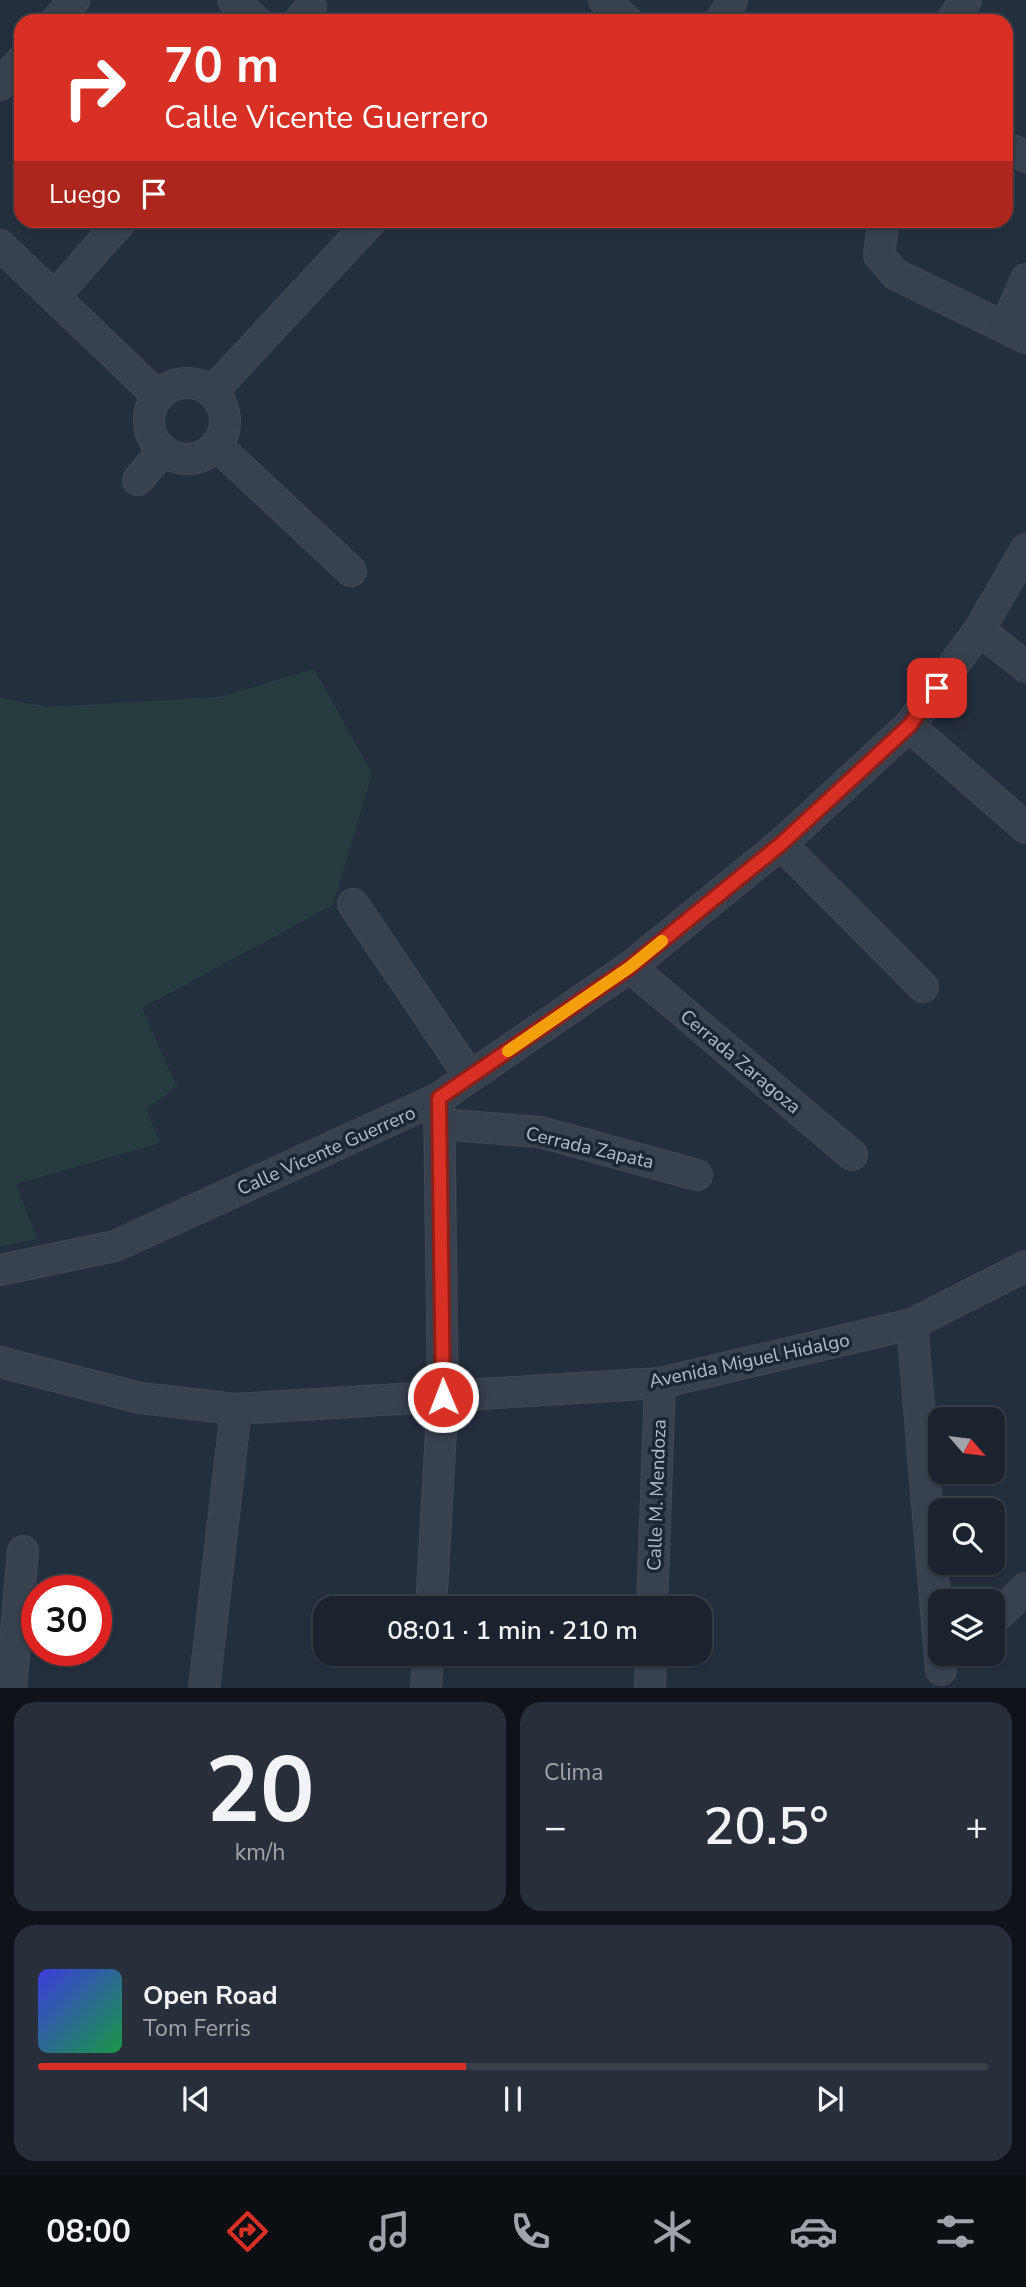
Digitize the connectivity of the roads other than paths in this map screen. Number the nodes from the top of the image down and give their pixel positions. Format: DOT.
graph roads {
  1 [pos="74,0"];
  2 [pos="233,0"];
  3 [pos="604,0"];
  4 [pos="966,0"];
  5 [pos="62,14"];
  6 [pos="248,14"];
  7 [pos="619,14"];
  8 [pos="955,14"];
  9 [pos="14,69"];
  10 [pos="0,85"];
  11 [pos="114,228"];
  12 [pos="365,228"];
  13 [pos="883,228"];
  14 [pos="0,245"];
  15 [pos="1026,279"];
  16 [pos="55,296"];
  17 [pos="1015,333"];
  18 [pos="212,392"];
  19 [pos="158,396"];
  20 [pos="216,445"];
  21 [pos="163,450"];
  22 [pos="138,480"];
  23 [pos="1026,550"];
  24 [pos="351,571"];
  25 [pos="979,630"];
  26 [pos="1026,667"];
  27 [pos="909,726"];
  28 [pos="1026,828"];
  29 [pos="781,844"];
  30 [pos="353,904"];
  31 [pos="630,967"];
  32 [pos="923,987"];
  33 [pos="470,1077"];
  34 [pos="439,1111"];
  35 [pos="852,1155"];
  36 [pos="697,1175"];
  37 [pos="1026,1266"];
  38 [pos="0,1270"];
  39 [pos="912,1324"];
  40 [pos="0,1362"];
  41 [pos="660,1382"];
  42 [pos="443,1397"];
  43 [pos="236,1409"];
  44 [pos="23,1551"];
  45 [pos="1026,1588"];
  46 [pos="432,1596"];
  47 [pos="652,1596"];
  48 [pos="1005,1608"];
  49 [pos="427,1666"];
  50 [pos="651,1666"];
  51 [pos="941,1671"];
  52 [pos="10,1688"];
  53 [pos="204,1688"];
  54 [pos="426,1688"];
  55 [pos="650,1688"];
  1 -- 5 [label="street"];
  2 -- 6 [label="street"];
  3 -- 7 [label="street"];
  4 -- 8 [label="street"];
  9 -- 10 [label="street"];
  11 -- 16 [label="street"];
  12 -- 18 [label="street"];
  13 -- 17 [label="street"];
  14 -- 16 [label="street"];
  15 -- 17 [label="street"];
  16 -- 19 [label="street"];
  18 -- 19 [label="street"];
  18 -- 20 [label="street"];
  19 -- 21 [label="street"];
  20 -- 21 [label="street"];
  20 -- 24 [label="street"];
  21 -- 22 [label="street"];
  23 -- 25 [label="street, Calle Vicente Guerrero"];
  25 -- 26 [label="street"];
  25 -- 27 [label="street, Calle Vicente Guerrero"];
  27 -- 28 [label="street"];
  27 -- 29 [label="street, Calle Vicente Guerrero"];
  29 -- 31 [label="street, Calle Vicente Guerrero"];
  29 -- 32 [label="street"];
  30 -- 33 [label="street"];
  31 -- 33 [label="street, Calle Vicente Guerrero"];
  31 -- 35 [label="street, Cerrada Zaragoza"];
  33 -- 34 [label="street, Calle Vicente Guerrero"];
  34 -- 36 [label="street, Cerrada Zapata"];
  34 -- 38 [label="street, Calle Vicente Guerrero"];
  34 -- 42 [label="street"];
  37 -- 39 [label="street, Avenida Miguel Hidalgo"];
  39 -- 41 [label="street, Avenida Miguel Hidalgo"];
  39 -- 51 [label="street"];
  40 -- 43 [label="street, Avenida Miguel Hidalgo"];
  41 -- 42 [label="street, Avenida Miguel Hidalgo"];
  41 -- 47 [label="street, Calle M. Mendoza"];
  42 -- 43 [label="street, Avenida Miguel Hidalgo"];
  42 -- 46 [label="street"];
  43 -- 53 [label="street"];
  44 -- 52 [label="street"];
  45 -- 48 [label="street"];
  49 -- 54 [label="street"];
  50 -- 55 [label="street"];
}
